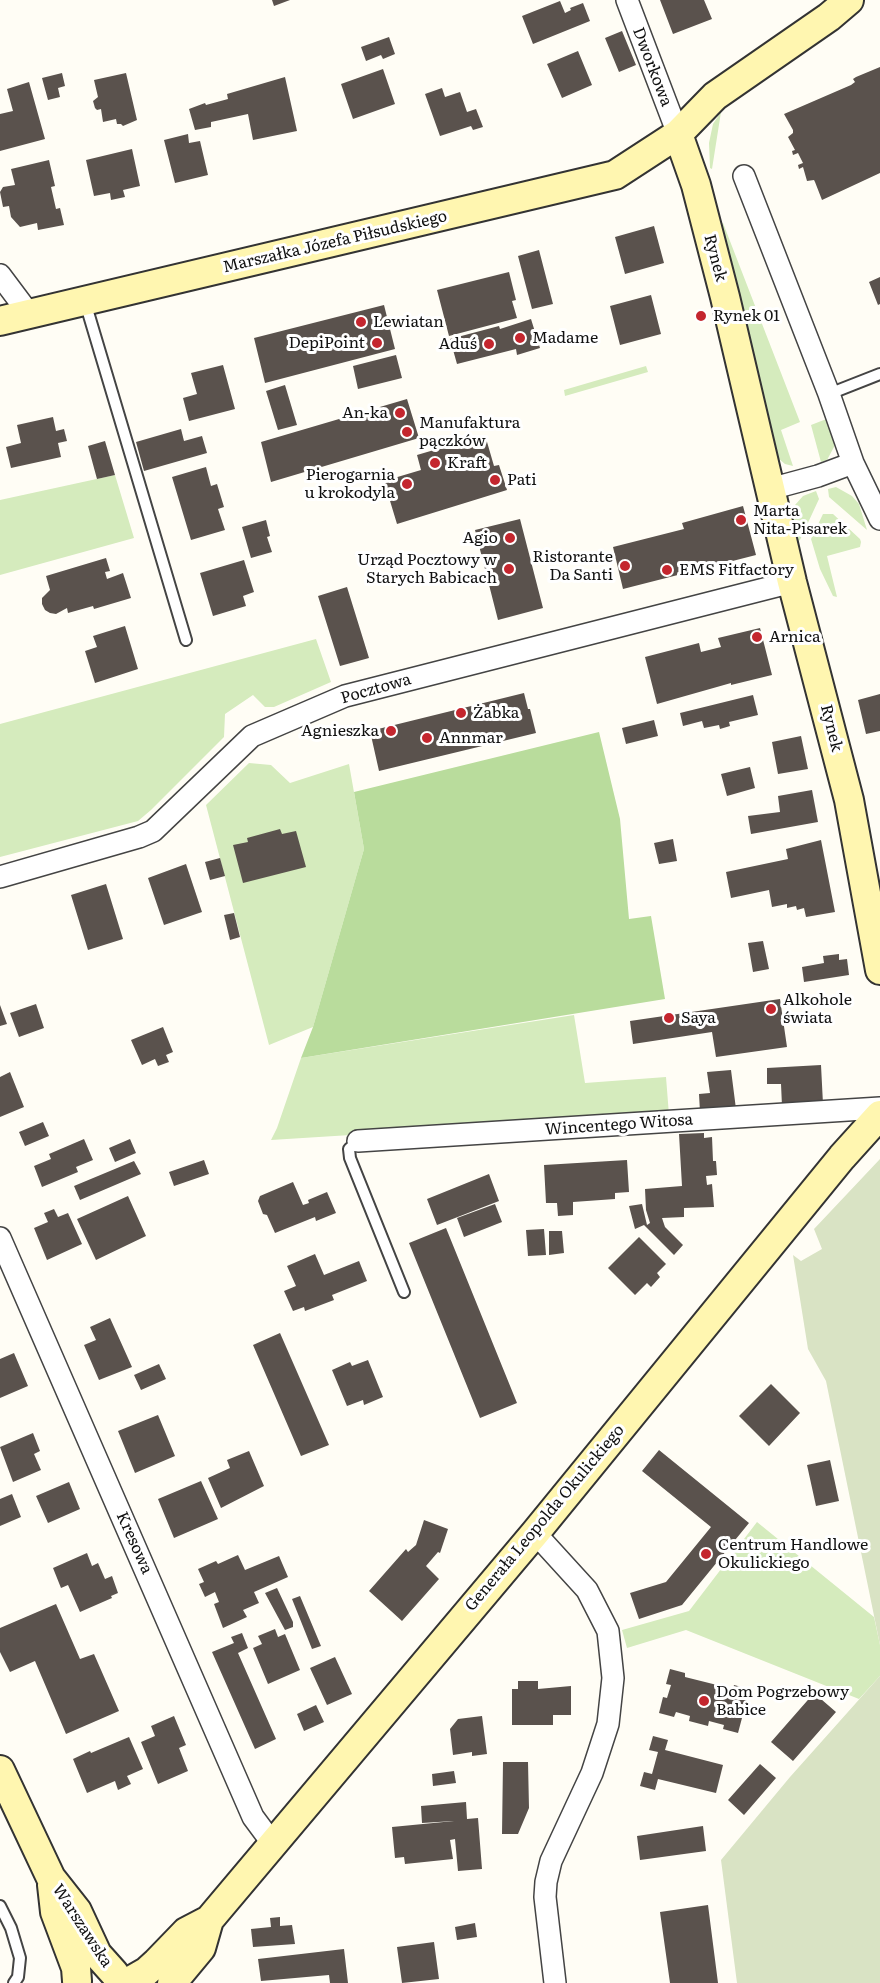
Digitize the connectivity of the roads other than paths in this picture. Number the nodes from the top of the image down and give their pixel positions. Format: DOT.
graph roads {
  1 [pos="627,0"];
  2 [pos="849,0"];
  3 [pos="678,134"];
  4 [pos="744,176"];
  5 [pos="0,275"];
  6 [pos="85,302"];
  7 [pos="30,315"];
  8 [pos="0,321"];
  9 [pos="880,374"];
  10 [pos="829,394"];
  11 [pos="853,463"];
  12 [pos="770,489"];
  13 [pos="880,519"];
  14 [pos="792,582"];
  15 [pos="186,640"];
  16 [pos="0,877"];
  17 [pos="880,970"];
  18 [pos="880,1108"];
  19 [pos="880,1115"];
  20 [pos="358,1141"];
  21 [pos="0,1238"];
  22 [pos="404,1292"];
  23 [pos="534,1533"];
  24 [pos="0,1770"];
  25 [pos="273,1844"];
  26 [pos="51,1878"];
  27 [pos="0,1906"];
  28 [pos="209,1920"];
  29 [pos="128,1979"];
  30 [pos="76,1982"];
  31 [pos="14,1983"];
  32 [pos="172,1983"];
  33 [pos="555,1983"];
  1 -- 3 [label="street, Dworkowa"];
  2 -- 3 [label="street, Marszałka Józefa Piłsudskiego"];
  3 -- 6 [label="street, Marszałka Józefa Piłsudskiego"];
  3 -- 12 [label="street, Rynek"];
  4 -- 10 [label="street"];
  5 -- 7 [label="street"];
  6 -- 7 [label="street, Marszałka Józefa Piłsudskiego"];
  6 -- 15 [label="lane"];
  7 -- 8 [label="street"];
  9 -- 10 [label="lane"];
  10 -- 11 [label="street"];
  11 -- 12 [label="street"];
  11 -- 13 [label="street"];
  12 -- 14 [label="street, Rynek"];
  14 -- 16 [label="street, Pocztowa"];
  14 -- 17 [label="street, Rynek"];
  18 -- 20 [label="street, Wincentego Witosa"];
  19 -- 23 [label="street, Generała Leopolda Okulickiego"];
  20 -- 22 [label="lane"];
  21 -- 25 [label="street, Kresowa"];
  23 -- 25 [label="street, Generała Leopolda Okulickiego"];
  23 -- 33 [label="street"];
  24 -- 26 [label="street, Warszawska"];
  25 -- 28 [label="street, Generała Leopolda Okulickiego"];
  26 -- 29 [label="street, Warszawska"];
  26 -- 30 [label="street, Warszawska"];
  27 -- 31 [label="lane"];
  28 -- 29 [label="street, Generała Leopolda Okulickiego"];
  28 -- 32 [label="street, Generała Leopolda Okulickiego"];
  29 -- 30 [label="street"];
}
